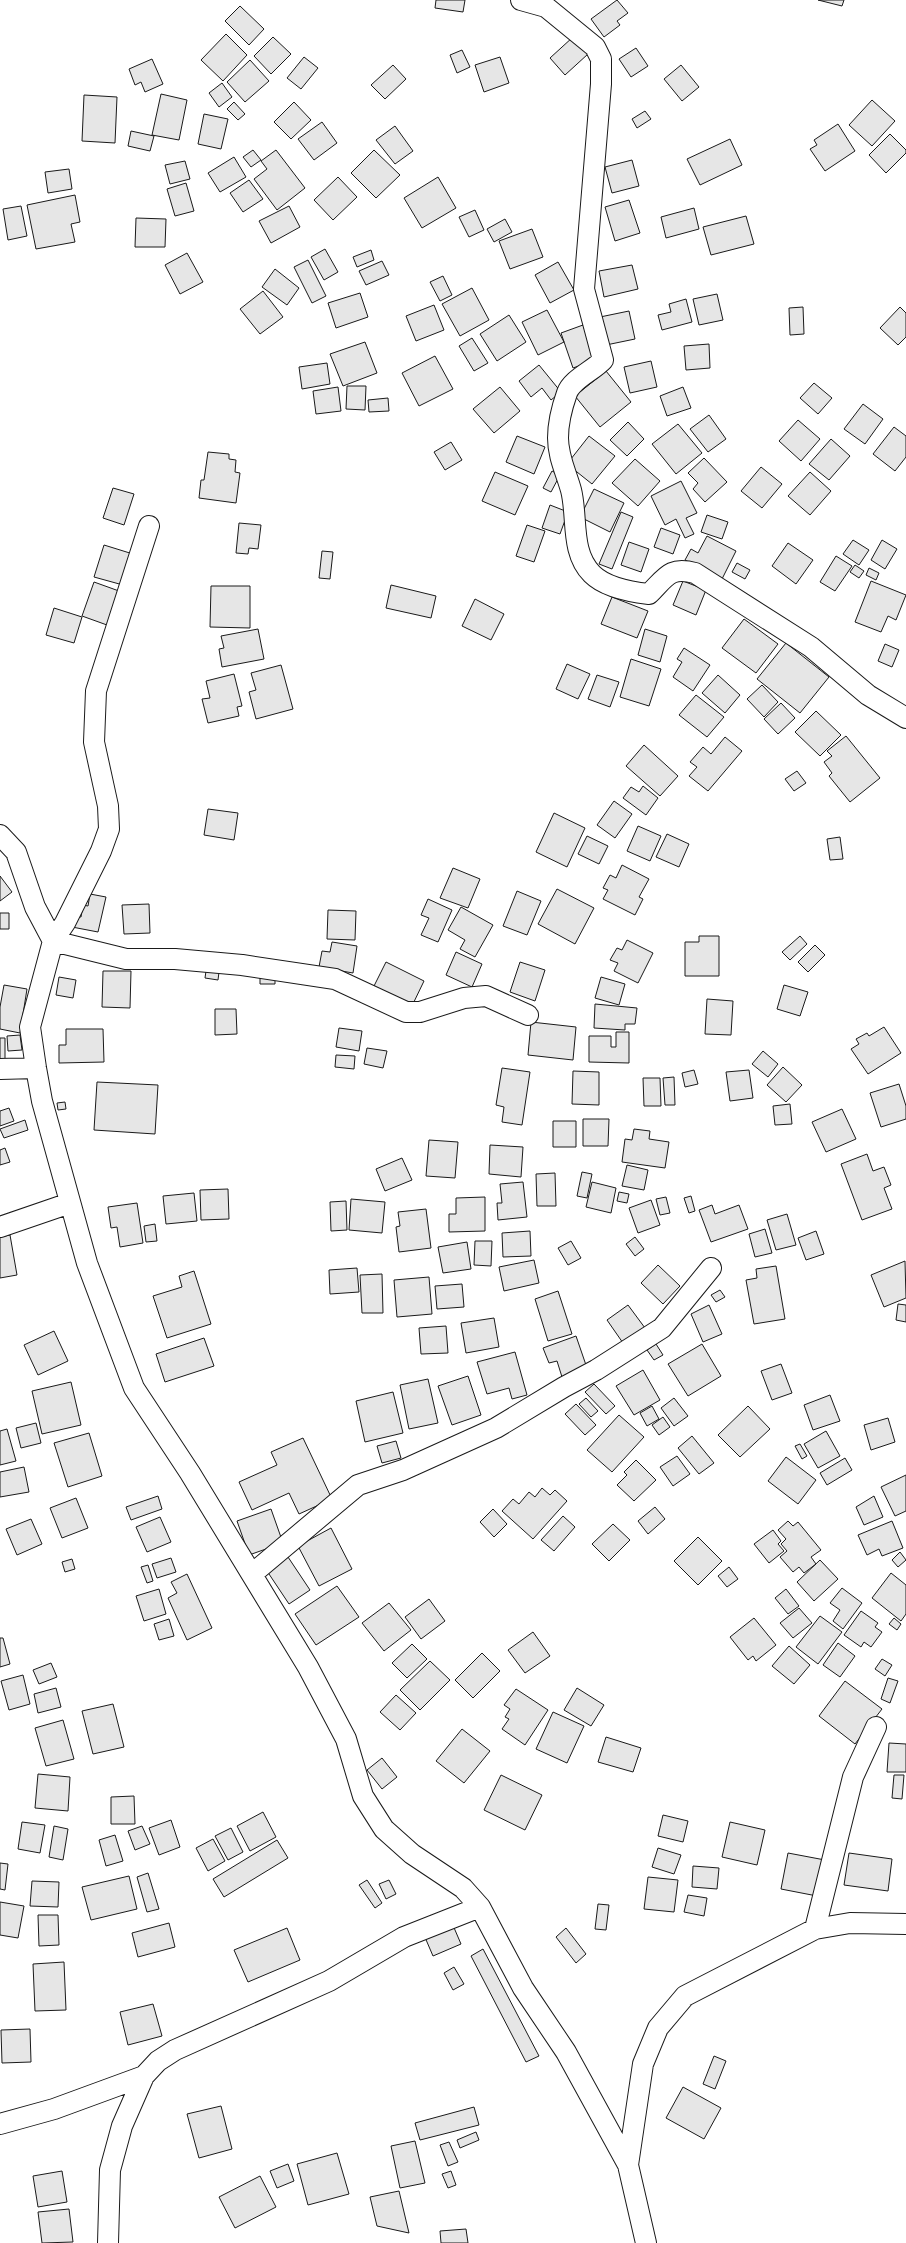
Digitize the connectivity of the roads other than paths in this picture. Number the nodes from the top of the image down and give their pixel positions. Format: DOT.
graph roads {
  1 [pos="521,0"];
  2 [pos="149,526"];
  3 [pos="906,718"];
  4 [pos="0,835"];
  5 [pos="53,941"];
  6 [pos="528,1015"];
  7 [pos="36,1068"];
  8 [pos="0,1069"];
  9 [pos="70,1203"];
  10 [pos="0,1227"];
  11 [pos="711,1268"];
  12 [pos="252,1574"];
  13 [pos="876,1728"];
  14 [pos="480,1906"];
  15 [pos="906,1924"];
  16 [pos="815,1929"];
  17 [pos="144,2076"];
  18 [pos="0,2124"];
  19 [pos="628,2165"];
  20 [pos="108,2243"];
  21 [pos="646,2243"];
  1 -- 3 [label="street"];
  2 -- 5 [label="street"];
  4 -- 5 [label="street"];
  5 -- 6 [label="street"];
  5 -- 7 [label="street"];
  7 -- 8 [label="street"];
  7 -- 9 [label="street"];
  9 -- 10 [label="street"];
  9 -- 12 [label="street"];
  11 -- 12 [label="street"];
  12 -- 14 [label="street"];
  13 -- 16 [label="street"];
  14 -- 17 [label="street"];
  14 -- 19 [label="street"];
  15 -- 16 [label="street"];
  16 -- 19 [label="street"];
  17 -- 18 [label="street"];
  17 -- 20 [label="street"];
  19 -- 21 [label="street"];
}
